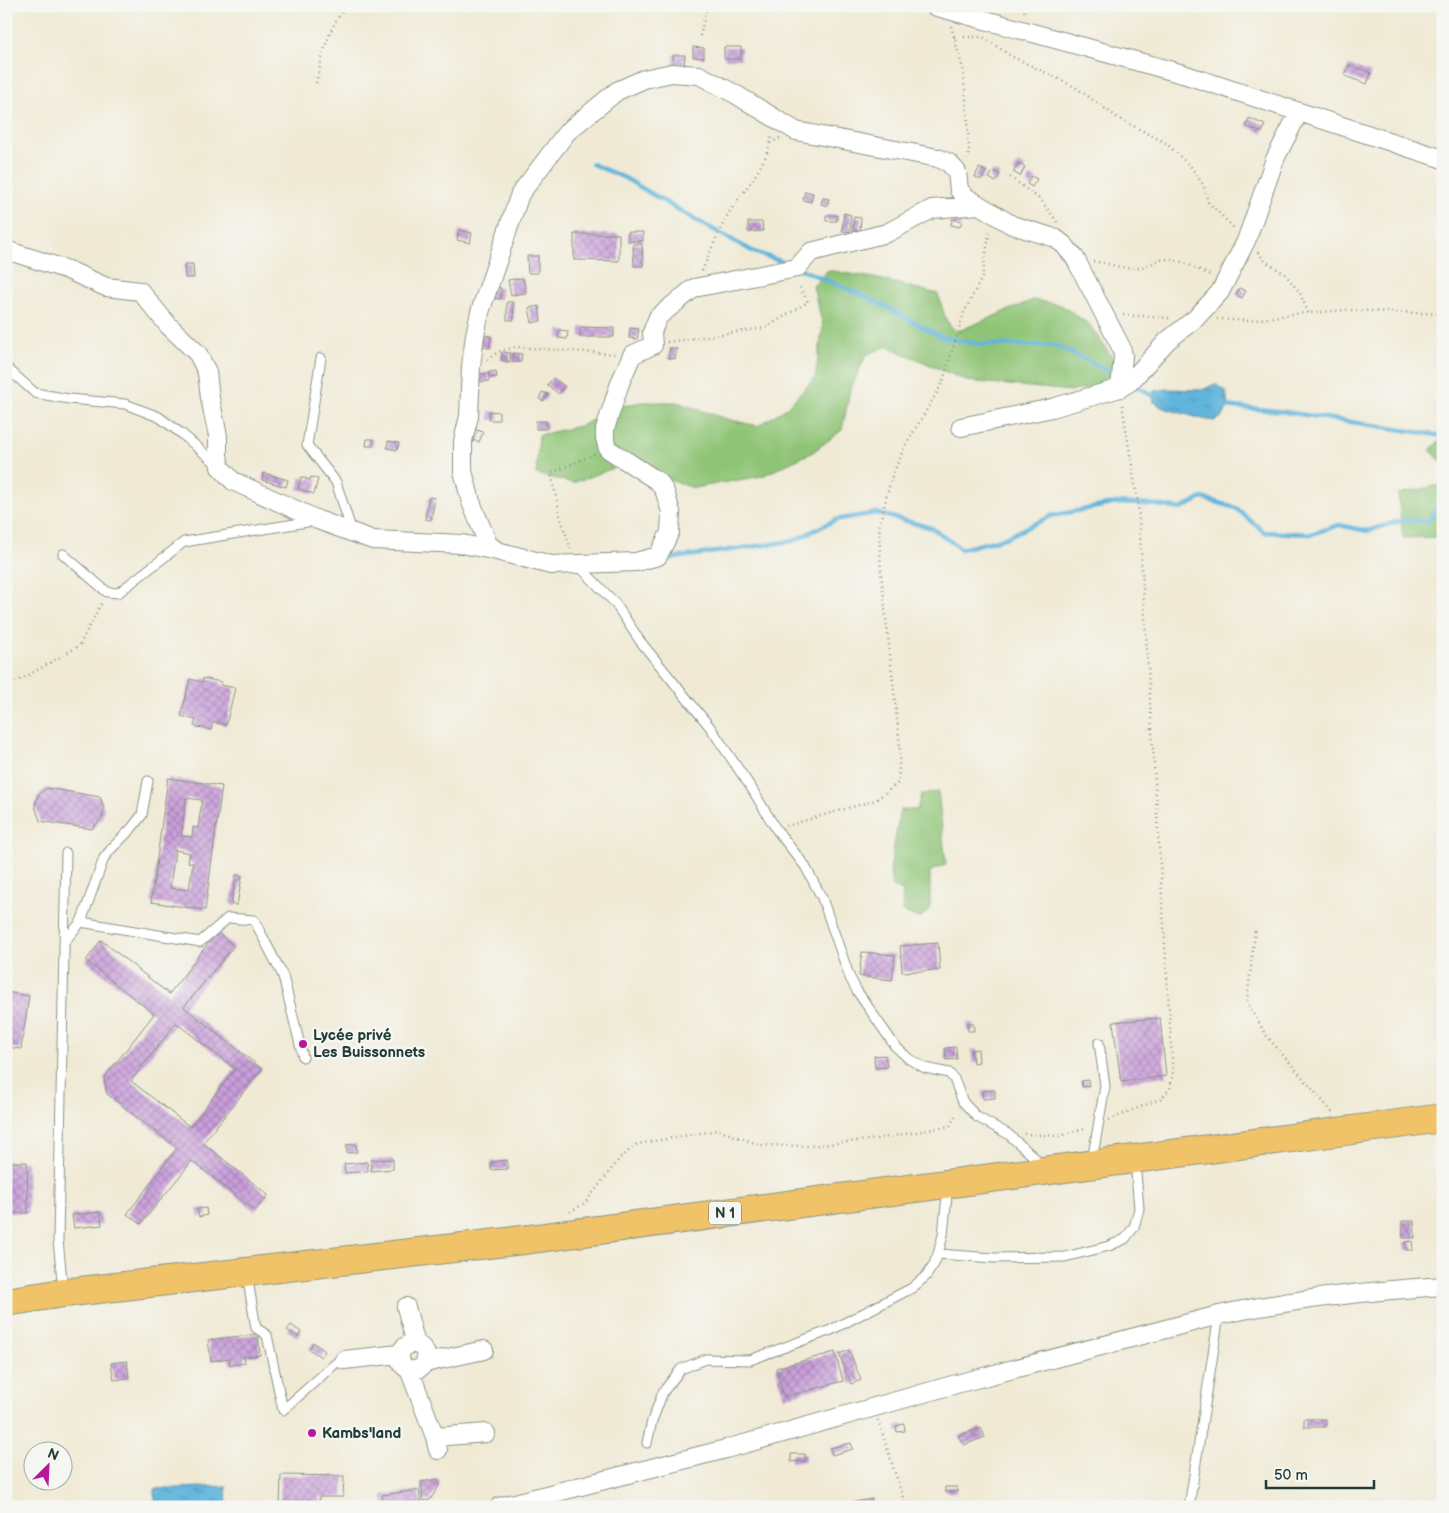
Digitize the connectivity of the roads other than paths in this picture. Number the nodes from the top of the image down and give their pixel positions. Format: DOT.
graph roads {
  1 [pos="940,8"];
  2 [pos="1299,112"];
  3 [pos="1443,159"];
  4 [pos="985,209"];
  5 [pos="6,250"];
  6 [pos="321,358"];
  7 [pos="6,368"];
  8 [pos="1120,388"];
  9 [pos="961,426"];
  10 [pos="220,467"];
  11 [pos="318,520"];
  12 [pos="352,532"];
  13 [pos="497,550"];
  14 [pos="63,554"];
  15 [pos="577,564"];
  16 [pos="148,781"];
  17 [pos="66,853"];
  18 [pos="81,922"];
  19 [pos="64,942"];
  20 [pos="1099,1043"];
  21 [pos="303,1057"];
  22 [pos="1443,1118"];
  23 [pos="1135,1158"];
  24 [pos="1092,1164"];
  25 [pos="1049,1170"];
  26 [pos="948,1184"];
  27 [pos="938,1254"];
  28 [pos="246,1272"];
  29 [pos="1443,1286"];
  30 [pos="63,1293"];
  31 [pos="6,1302"];
  32 [pos="406,1307"];
  33 [pos="1220,1315"];
  34 [pos="484,1350"];
  35 [pos="344,1360"];
  36 [pos="411,1362"];
  37 [pos="486,1433"];
  38 [pos="647,1443"];
  39 [pos="529,1503"];
  40 [pos="499,1507"];
  41 [pos="1189,1507"];
  1 -- 2 [label="street"];
  2 -- 3 [label="street"];
  2 -- 8 [label="street"];
  4 -- 8 [label="street"];
  4 -- 13 [label="street"];
  4 -- 15 [label="street"];
  5 -- 10 [label="street"];
  6 -- 12 [label="lane"];
  7 -- 10 [label="lane"];
  8 -- 9 [label="street"];
  10 -- 11 [label="street"];
  11 -- 12 [label="street"];
  11 -- 14 [label="lane"];
  12 -- 13 [label="street"];
  13 -- 15 [label="street"];
  15 -- 25 [label="lane"];
  16 -- 18 [label="lane"];
  17 -- 19 [label="lane"];
  18 -- 19 [label="lane"];
  18 -- 21 [label="lane"];
  19 -- 30 [label="lane"];
  20 -- 24 [label="lane"];
  22 -- 23 [label="highway, N 1"];
  23 -- 24 [label="highway, N 1"];
  23 -- 27 [label="lane"];
  24 -- 25 [label="highway, N 1"];
  25 -- 26 [label="highway, N 1"];
  26 -- 27 [label="lane"];
  26 -- 28 [label="highway, N 1"];
  27 -- 38 [label="lane"];
  28 -- 30 [label="highway, N 1"];
  28 -- 35 [label="lane"];
  29 -- 33 [label="street"];
  30 -- 31 [label="highway, N 1"];
  32 -- 36 [label="street"];
  33 -- 39 [label="street"];
  33 -- 41 [label="lane"];
  34 -- 36 [label="street"];
  35 -- 36 [label="street"];
  36 -- 37 [label="street"];
  39 -- 40 [label="street"];
}
